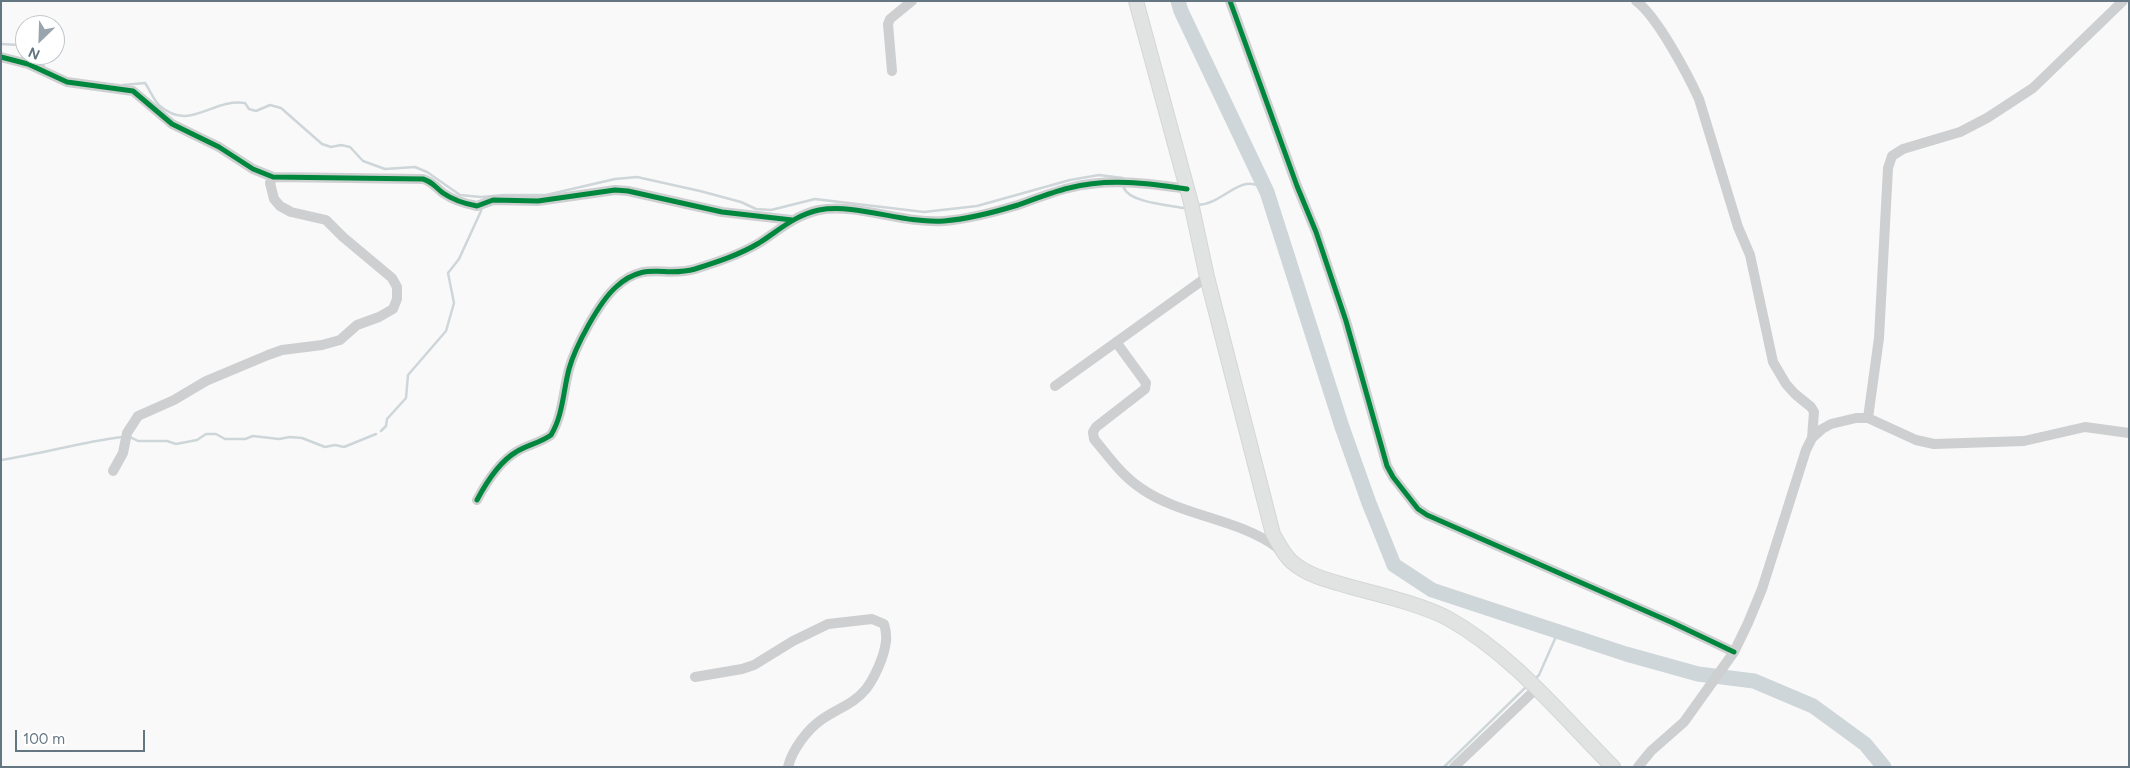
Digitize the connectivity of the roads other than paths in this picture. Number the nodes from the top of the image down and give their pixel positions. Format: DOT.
graph roads {
  1 [pos="912,1"];
  2 [pos="1136,1"];
  3 [pos="1230,1"];
  4 [pos="1636,1"];
  5 [pos="2122,1"];
  6 [pos="1,57"];
  7 [pos="892,71"];
  8 [pos="273,177"];
  9 [pos="1186,189"];
  10 [pos="792,220"];
  11 [pos="1207,277"];
  12 [pos="1116,342"];
  13 [pos="1055,386"];
  14 [pos="1868,418"];
  15 [pos="2129,433"];
  16 [pos="1812,438"];
  17 [pos="114,471"];
  18 [pos="477,500"];
  19 [pos="1281,550"];
  20 [pos="1732,655"];
  21 [pos="695,677"];
  22 [pos="1532,685"];
  23 [pos="788,767"];
  24 [pos="1454,767"];
  25 [pos="1613,767"];
  26 [pos="1638,767"];
  1 -- 7 [label="street"];
  2 -- 9 [label="main road"];
  3 -- 20 [label="street"];
  4 -- 16 [label="street"];
  5 -- 14 [label="street"];
  6 -- 8 [label="street"];
  8 -- 10 [label="street"];
  8 -- 17 [label="street"];
  9 -- 10 [label="street"];
  9 -- 11 [label="main road"];
  10 -- 18 [label="street"];
  11 -- 12 [label="street"];
  11 -- 19 [label="main road"];
  12 -- 13 [label="street"];
  12 -- 19 [label="street"];
  14 -- 15 [label="street"];
  14 -- 16 [label="street"];
  16 -- 20 [label="street"];
  19 -- 22 [label="main road"];
  20 -- 26 [label="street"];
  21 -- 23 [label="street"];
  22 -- 24 [label="street"];
  22 -- 25 [label="main road"];
}
